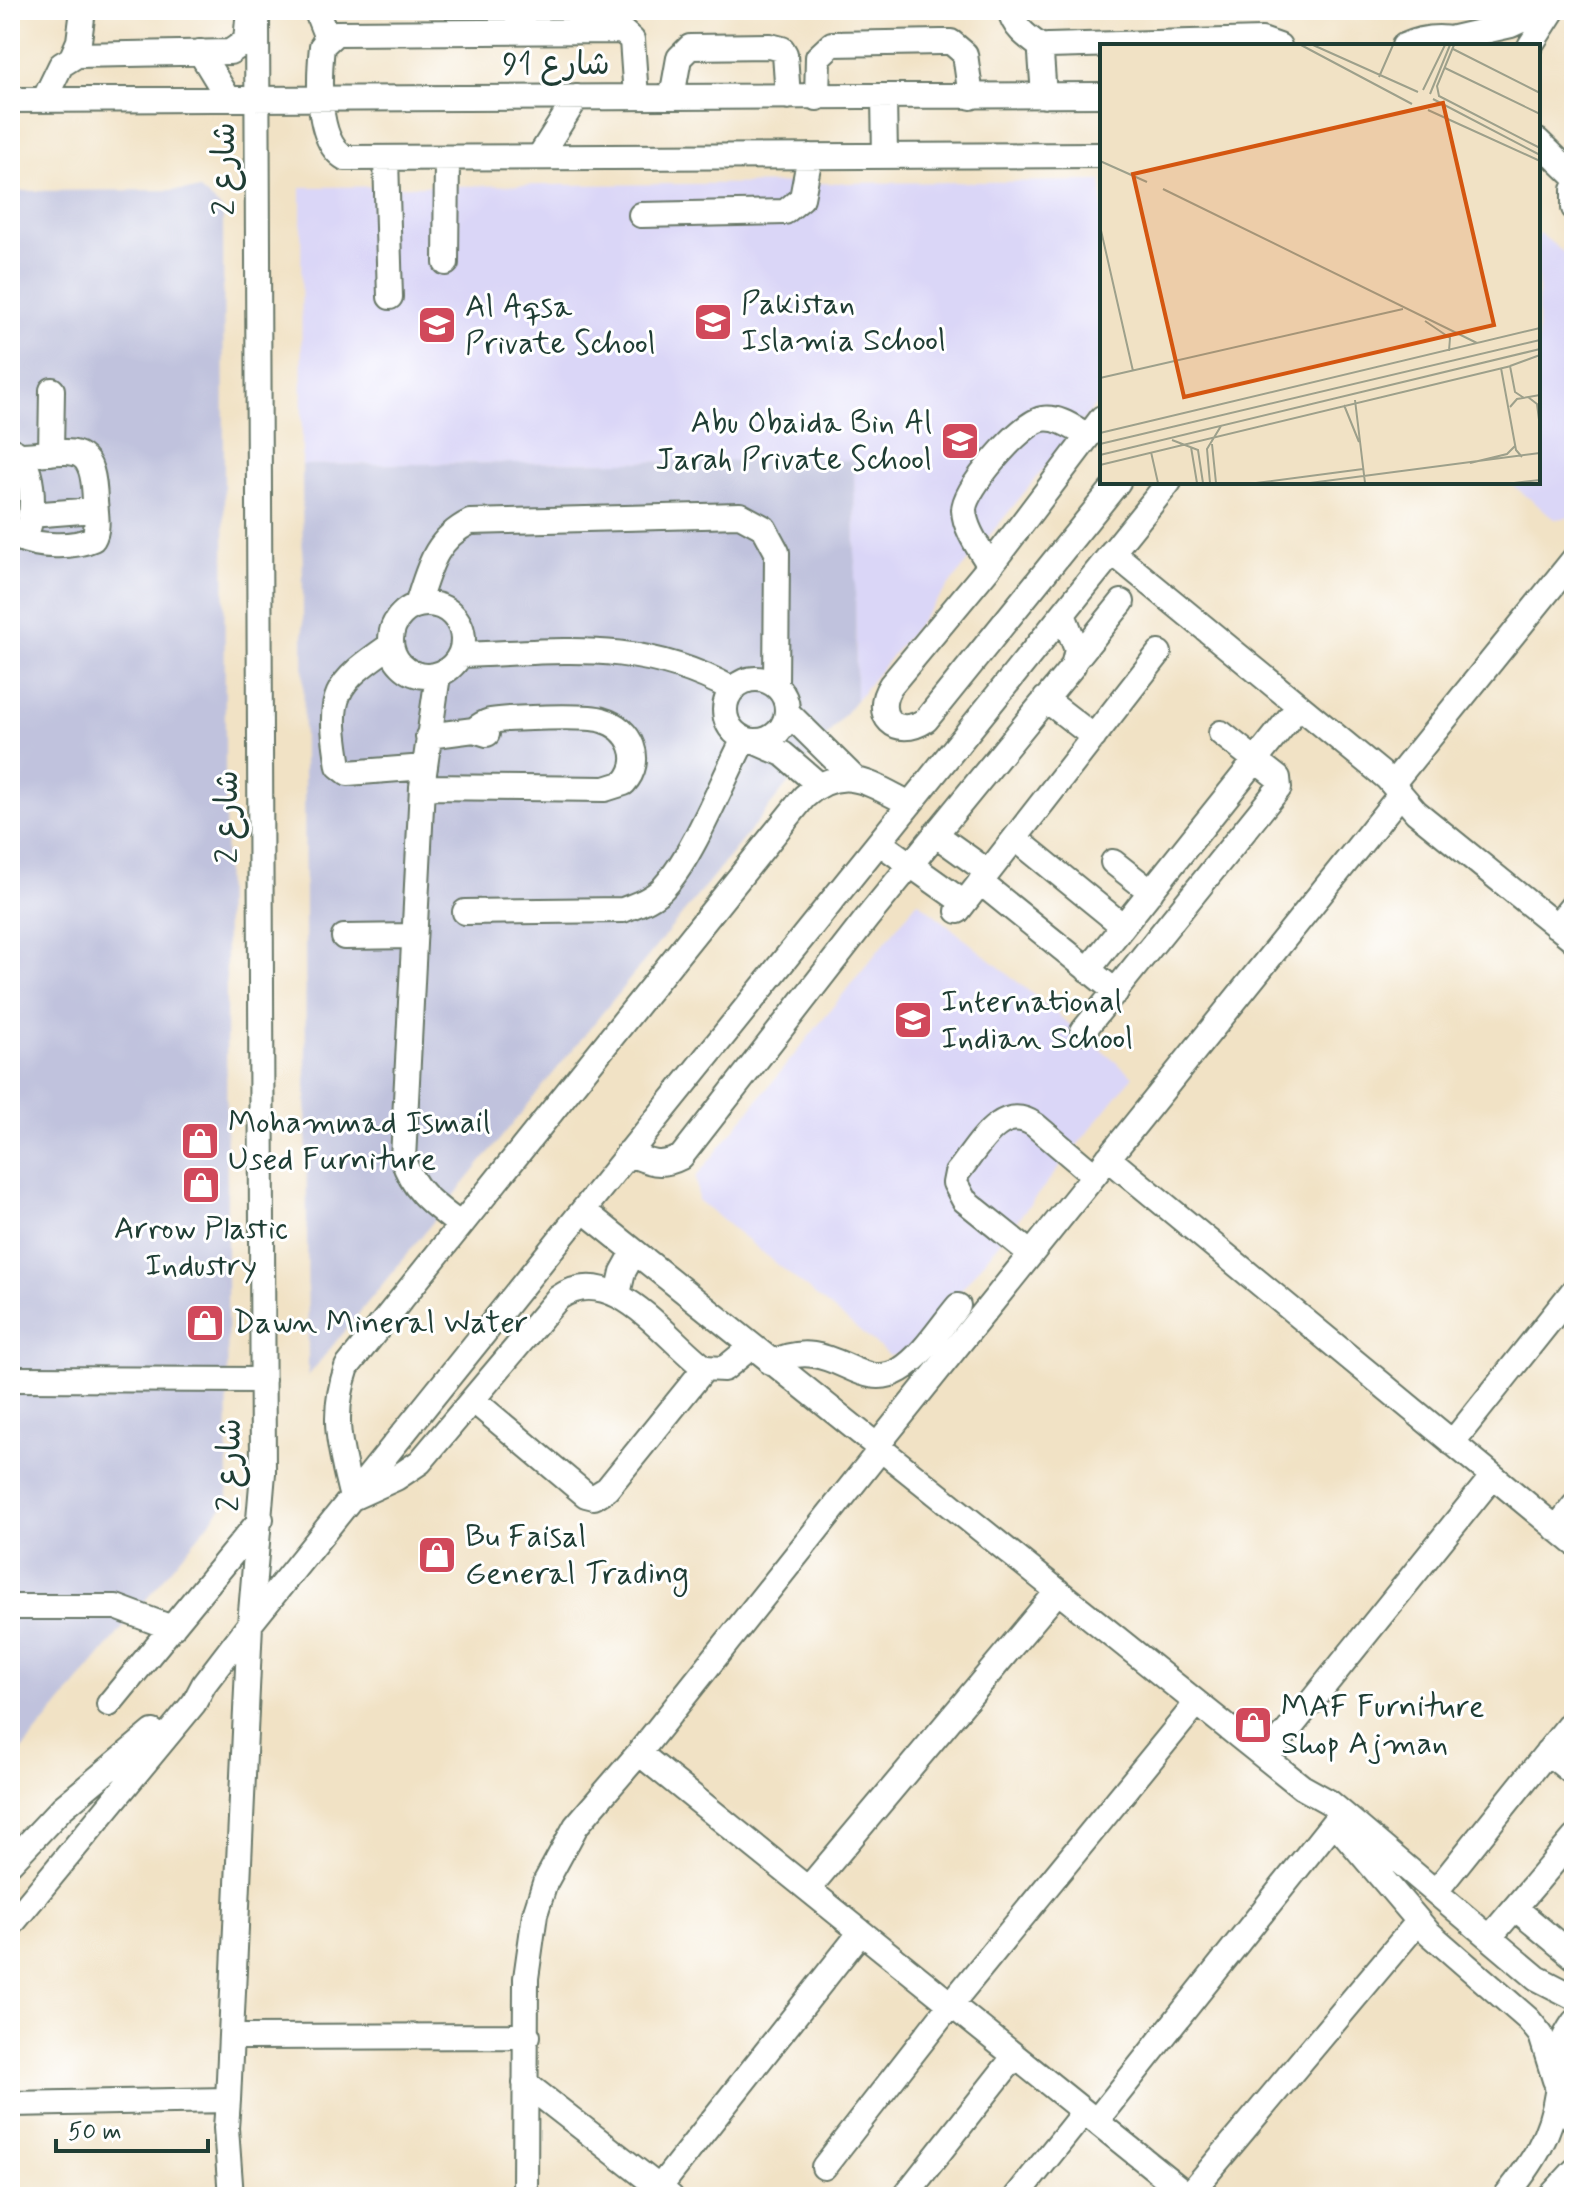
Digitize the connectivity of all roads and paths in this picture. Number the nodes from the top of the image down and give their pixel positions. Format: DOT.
graph roads {
  1 [pos="83,10"];
  2 [pos="247,10"];
  3 [pos="257,10"];
  4 [pos="316,10"];
  5 [pos="1010,10"];
  6 [pos="1543,10"];
  7 [pos="1553,10"];
  8 [pos="613,20"];
  9 [pos="327,38"];
  10 [pos="1464,42"];
  11 [pos="1273,44"];
  12 [pos="1410,44"];
  13 [pos="1531,44"];
  14 [pos="1044,49"];
  15 [pos="200,52"];
  16 [pos="72,57"];
  17 [pos="1100,95"];
  18 [pos="1044,96"];
  19 [pos="577,97"];
  20 [pos="636,97"];
  21 [pos="672,97"];
  22 [pos="788,97"];
  23 [pos="884,97"];
  24 [pos="971,97"];
  25 [pos="228,98"];
  26 [pos="319,98"];
  27 [pos="817,98"];
  28 [pos="257,99"];
  29 [pos="10,100"];
  30 [pos="44,100"];
  31 [pos="1540,143"];
  32 [pos="1100,155"];
  33 [pos="810,156"];
  34 [pos="885,156"];
  35 [pos="539,157"];
  36 [pos="386,158"];
  37 [pos="447,158"];
  38 [pos="1540,168"];
  39 [pos="1574,177"];
  40 [pos="1574,190"];
  41 [pos="1574,208"];
  42 [pos="641,215"];
  43 [pos="446,263"];
  44 [pos="390,297"];
  45 [pos="52,390"];
  46 [pos="1095,427"];
  47 [pos="16,452"];
  48 [pos="51,453"];
  49 [pos="1116,484"];
  50 [pos="1167,484"];
  51 [pos="95,505"];
  52 [pos="30,510"];
  53 [pos="15,538"];
  54 [pos="1112,552"];
  55 [pos="1574,559"];
  56 [pos="990,566"];
  57 [pos="1122,602"];
  58 [pos="417,605"];
  59 [pos="1063,614"];
  60 [pos="391,645"];
  61 [pos="1159,653"];
  62 [pos="460,655"];
  63 [pos="1076,659"];
  64 [pos="438,675"];
  65 [pos="776,686"];
  66 [pos="732,689"];
  67 [pos="1045,699"];
  68 [pos="1299,706"];
  69 [pos="787,712"];
  70 [pos="926,720"];
  71 [pos="1221,733"];
  72 [pos="428,736"];
  73 [pos="1094,737"];
  74 [pos="748,740"];
  75 [pos="944,760"];
  76 [pos="1256,760"];
  77 [pos="424,777"];
  78 [pos="854,778"];
  79 [pos="818,784"];
  80 [pos="1396,789"];
  81 [pos="910,804"];
  82 [pos="935,834"];
  83 [pos="1015,838"];
  84 [pos="880,843"];
  85 [pos="1113,862"];
  86 [pos="910,864"];
  87 [pos="984,877"];
  88 [pos="842,892"];
  89 [pos="1151,892"];
  90 [pos="1574,904"];
  91 [pos="465,912"];
  92 [pos="867,918"];
  93 [pos="1123,926"];
  94 [pos="1565,933"];
  95 [pos="414,936"];
  96 [pos="344,937"];
  97 [pos="1088,970"];
  98 [pos="1116,992"];
  99 [pos="1083,1031"];
  100 [pos="628,1153"];
  101 [pos="1101,1167"];
  102 [pos="583,1210"];
  103 [pos="459,1224"];
  104 [pos="634,1252"];
  105 [pos="1031,1254"];
  106 [pos="542,1262"];
  107 [pos="1574,1290"];
  108 [pos="618,1294"];
  109 [pos="558,1298"];
  110 [pos="958,1306"];
  111 [pos="751,1347"];
  112 [pos="771,1363"];
  113 [pos="705,1368"];
  114 [pos="10,1379"];
  115 [pos="263,1380"];
  116 [pos="473,1400"];
  117 [pos="1452,1443"];
  118 [pos="878,1449"];
  119 [pos="1493,1476"];
  120 [pos="352,1498"];
  121 [pos="1574,1506"];
  122 [pos="261,1519"];
  123 [pos="1565,1536"];
  124 [pos="1058,1591"];
  125 [pos="10,1607"];
  126 [pos="250,1624"];
  127 [pos="172,1628"];
  128 [pos="204,1684"];
  129 [pos="1197,1703"];
  130 [pos="109,1704"];
  131 [pos="1574,1719"];
  132 [pos="1547,1752"];
  133 [pos="639,1753"];
  134 [pos="1266,1758"];
  135 [pos="1574,1774"];
  136 [pos="1302,1787"];
  137 [pos="1334,1822"];
  138 [pos="1574,1838"];
  139 [pos="10,1863"];
  140 [pos="808,1889"];
  141 [pos="1436,1891"];
  142 [pos="1515,1908"];
  143 [pos="1418,1922"];
  144 [pos="10,1926"];
  145 [pos="861,1932"];
  146 [pos="1490,1937"];
  147 [pos="1574,1957"];
  148 [pos="1574,1997"];
  149 [pos="951,2004"];
  150 [pos="1574,2022"];
  151 [pos="528,2036"];
  152 [pos="231,2037"];
  153 [pos="1015,2056"];
  154 [pos="525,2083"];
  155 [pos="1556,2087"];
  156 [pos="228,2100"];
  157 [pos="10,2104"];
  158 [pos="1090,2117"];
  159 [pos="1574,2121"];
  160 [pos="824,2167"];
  161 [pos="1574,2171"];
  162 [pos="665,2192"];
  163 [pos="1189,2196"];
  164 [pos="231,2197"];
  165 [pos="525,2197"];
  166 [pos="904,2197"];
  167 [pos="1016,2197"];
  168 [pos="1505,2197"];
  169 [pos="1550,2197"];
  1 -- 16 [label="street"];
  2 -- 15 [label="street"];
  3 -- 28 [label="street, شارع 2"];
  4 -- 9 [label="street"];
  5 -- 14 [label="street"];
  6 -- 10 [label="street"];
  7 -- 13 [label="street"];
  8 -- 9 [label="street"];
  8 -- 20 [label="street"];
  9 -- 26 [label="street"];
  10 -- 12 [label="street"];
  11 -- 14 [label="street"];
  14 -- 18 [label="street"];
  15 -- 16 [label="street"];
  15 -- 25 [label="street"];
  16 -- 30 [label="street"];
  17 -- 18 [label="street, شارع 91"];
  18 -- 24 [label="street, شارع 91"];
  19 -- 20 [label="street, شارع 91"];
  19 -- 26 [label="street, شارع 91"];
  19 -- 35 [label="street"];
  20 -- 21 [label="street, شارع 91"];
  21 -- 22 [label="street, شارع 91"];
  21 -- 22 [label="street"];
  22 -- 27 [label="street, شارع 91"];
  23 -- 24 [label="street, شارع 91"];
  23 -- 27 [label="street, شارع 91"];
  23 -- 34 [label="street"];
  24 -- 27 [label="street"];
  25 -- 28 [label="street, شارع 91"];
  25 -- 30 [label="street, شارع 91"];
  26 -- 28 [label="street, شارع 91"];
  26 -- 36 [label="street"];
  28 -- 115 [label="street, شارع 2"];
  29 -- 30 [label="street, شارع 91"];
  31 -- 39 [label="street"];
  32 -- 34 [label="street"];
  33 -- 34 [label="street"];
  33 -- 35 [label="street"];
  33 -- 42 [label="street"];
  35 -- 37 [label="street"];
  36 -- 37 [label="street"];
  36 -- 44 [label="street"];
  37 -- 43 [label="street"];
  38 -- 39 [label="street"];
  40 -- 41 [label="street"];
  45 -- 48 [label="street"];
  46 -- 56 [label="street"];
  46 -- 56 [label="street"];
  47 -- 48 [label="street"];
  47 -- 52 [label="street"];
  48 -- 51 [label="street"];
  49 -- 70 [label="street"];
  50 -- 54 [label="street"];
  51 -- 52 [label="street"];
  51 -- 53 [label="street"];
  52 -- 53 [label="street"];
  54 -- 59 [label="street"];
  54 -- 68 [label="street"];
  55 -- 80 [label="street"];
  56 -- 70 [label="street"];
  57 -- 63 [label="street"];
  58 -- 60 [label="street"];
  58 -- 62 [label="street"];
  58 -- 65 [label="street"];
  59 -- 63 [label="street"];
  59 -- 75 [label="street"];
  60 -- 64 [label="street"];
  60 -- 77 [label="street"];
  61 -- 73 [label="street"];
  62 -- 64 [label="street"];
  62 -- 66 [label="street"];
  63 -- 67 [label="street"];
  64 -- 72 [label="street"];
  65 -- 66 [label="street"];
  65 -- 69 [label="street"];
  66 -- 74 [label="street"];
  67 -- 73 [label="street"];
  67 -- 82 [label="street"];
  68 -- 76 [label="street"];
  68 -- 80 [label="street"];
  69 -- 74 [label="street"];
  69 -- 78 [label="street"];
  70 -- 75 [label="street"];
  71 -- 76 [label="street"];
  72 -- 77 [label="street"];
  72 -- 77 [label="street"];
  73 -- 83 [label="street"];
  74 -- 79 [label="street"];
  74 -- 91 [label="street"];
  75 -- 81 [label="street"];
  76 -- 89 [label="street"];
  76 -- 98 [label="street"];
  77 -- 95 [label="street"];
  78 -- 79 [label="street"];
  78 -- 81 [label="street"];
  79 -- 103 [label="street"];
  80 -- 94 [label="street"];
  80 -- 101 [label="street"];
  81 -- 84 [label="street"];
  82 -- 86 [label="street"];
  82 -- 87 [label="street"];
  83 -- 87 [label="street"];
  83 -- 93 [label="street"];
  84 -- 86 [label="street"];
  84 -- 88 [label="street"];
  85 -- 89 [label="street"];
  86 -- 87 [label="street"];
  86 -- 92 [label="street"];
  87 -- 97 [label="street"];
  88 -- 92 [label="street"];
  88 -- 100 [label="street"];
  89 -- 93 [label="street"];
  90 -- 94 [label="street"];
  92 -- 100 [label="street"];
  93 -- 97 [label="street"];
  95 -- 96 [label="street"];
  95 -- 103 [label="street"];
  97 -- 98 [label="street"];
  98 -- 99 [label="street"];
  100 -- 102 [label="street"];
  101 -- 105 [label="street"];
  101 -- 105 [label="street"];
  101 -- 117 [label="street"];
  102 -- 104 [label="street"];
  102 -- 106 [label="street"];
  103 -- 120 [label="street"];
  104 -- 108 [label="street"];
  104 -- 111 [label="street"];
  105 -- 118 [label="street"];
  106 -- 109 [label="street"];
  106 -- 120 [label="street"];
  107 -- 117 [label="street"];
  108 -- 109 [label="street"];
  108 -- 113 [label="street"];
  109 -- 116 [label="street"];
  110 -- 112 [label="street"];
  111 -- 112 [label="street"];
  111 -- 113 [label="street"];
  112 -- 118 [label="street"];
  113 -- 116 [label="street"];
  114 -- 115 [label="street"];
  115 -- 122 [label="street, شارع 2"];
  116 -- 120 [label="street"];
  117 -- 119 [label="street"];
  118 -- 124 [label="street"];
  118 -- 133 [label="street"];
  119 -- 123 [label="street"];
  119 -- 134 [label="street"];
  120 -- 126 [label="street"];
  121 -- 123 [label="street"];
  122 -- 126 [label="street, شارع 2"];
  122 -- 127 [label="street"];
  124 -- 129 [label="street"];
  124 -- 140 [label="street"];
  125 -- 127 [label="street"];
  126 -- 128 [label="street"];
  126 -- 152 [label="street, شارع 2"];
  127 -- 130 [label="street"];
  128 -- 139 [label="street"];
  128 -- 144 [label="street"];
  129 -- 134 [label="street"];
  129 -- 149 [label="street"];
  131 -- 132 [label="street"];
  132 -- 135 [label="street"];
  132 -- 141 [label="street"];
  133 -- 140 [label="street"];
  133 -- 151 [label="street"];
  134 -- 136 [label="street"];
  136 -- 137 [label="street"];
  136 -- 141 [label="street"];
  137 -- 143 [label="street"];
  137 -- 158 [label="street"];
  138 -- 142 [label="street"];
  140 -- 145 [label="street"];
  141 -- 146 [label="street"];
  142 -- 146 [label="street"];
  142 -- 147 [label="street"];
  143 -- 155 [label="street"];
  143 -- 163 [label="street"];
  145 -- 149 [label="street"];
  145 -- 162 [label="street"];
  146 -- 148 [label="street"];
  149 -- 153 [label="street"];
  149 -- 160 [label="street"];
  150 -- 155 [label="street"];
  151 -- 152 [label="street"];
  151 -- 154 [label="street"];
  152 -- 156 [label="street, شارع 2"];
  153 -- 158 [label="street"];
  153 -- 166 [label="street"];
  154 -- 162 [label="street"];
  154 -- 165 [label="street"];
  155 -- 159 [label="street"];
  155 -- 168 [label="street"];
  156 -- 157 [label="street"];
  156 -- 164 [label="street, شارع 2"];
  158 -- 163 [label="street"];
  158 -- 167 [label="street"];
  161 -- 169 [label="street"];
}
